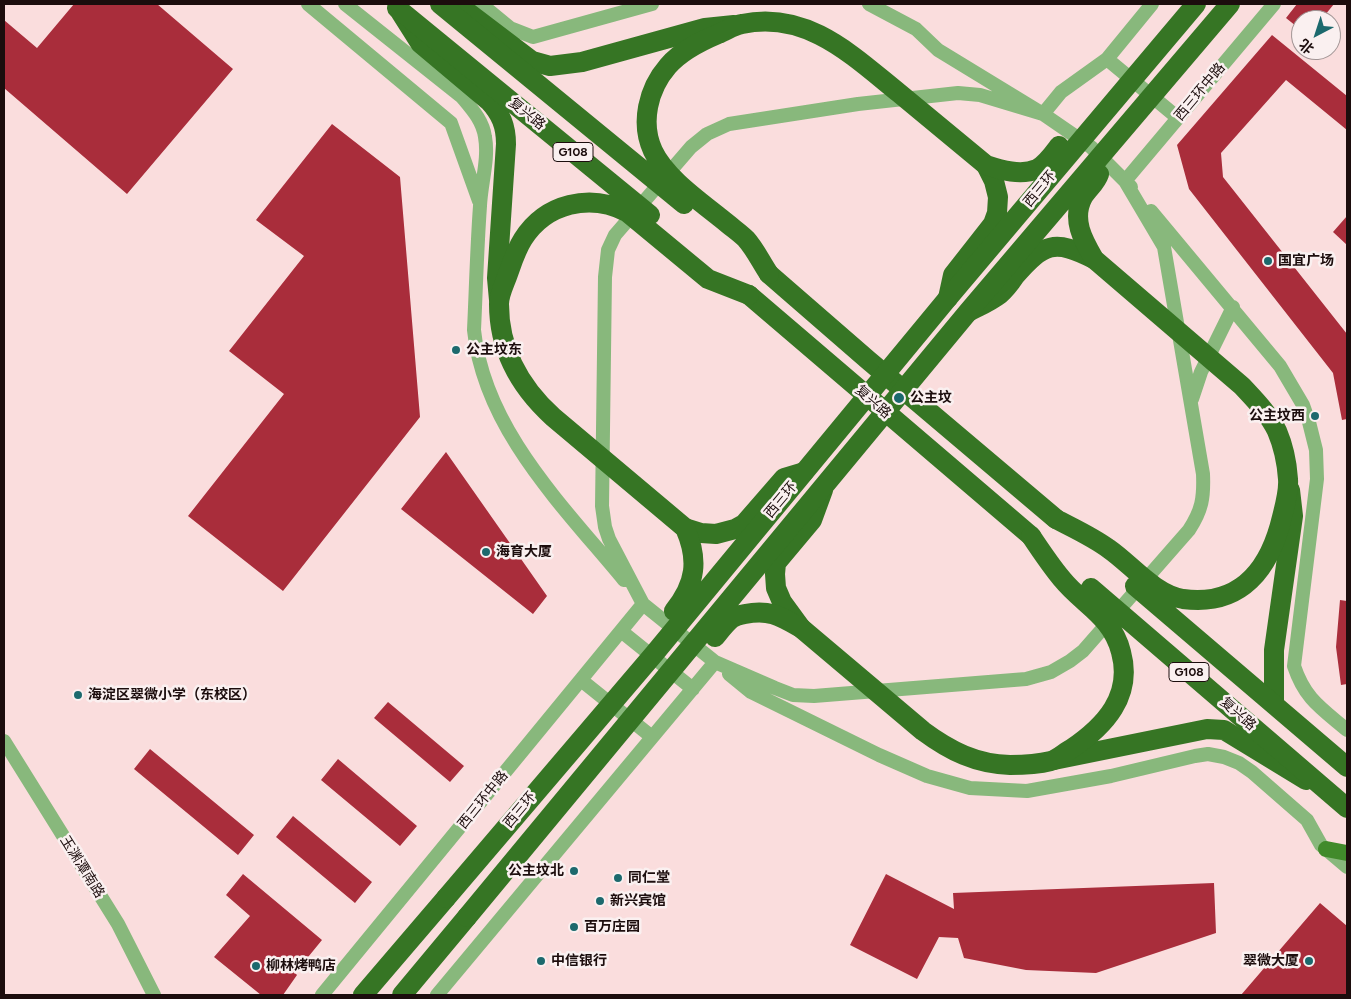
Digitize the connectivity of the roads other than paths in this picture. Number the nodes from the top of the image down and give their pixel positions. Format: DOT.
graph roads {
  1 [pos="308,4"];
  2 [pos="345,4"];
  3 [pos="440,4"];
  4 [pos="457,4"];
  5 [pos="481,4"];
  6 [pos="652,4"];
  7 [pos="869,4"];
  8 [pos="1152,4"];
  9 [pos="1196,4"];
  10 [pos="1230,4"];
  11 [pos="1274,4"];
  12 [pos="394,6"];
  13 [pos="741,24"];
  14 [pos="1107,59"];
  15 [pos="1043,114"];
  16 [pos="1178,118"];
  17 [pos="1088,132"];
  18 [pos="1105,149"];
  19 [pos="986,165"];
  20 [pos="1125,181"];
  21 [pos="480,204"];
  22 [pos="1094,259"];
  23 [pos="769,274"];
  24 [pos="749,295"];
  25 [pos="948,298"];
  26 [pos="499,300"];
  27 [pos="1233,307"];
  28 [pos="968,312"];
  29 [pos="1192,403"];
  30 [pos="804,472"];
  31 [pos="1288,481"];
  32 [pos="825,484"];
  33 [pos="1056,519"];
  34 [pos="685,528"];
  35 [pos="1031,536"];
  36 [pos="644,604"];
  37 [pos="801,628"];
  38 [pos="621,631"];
  39 [pos="654,654"];
  40 [pos="715,662"];
  41 [pos="673,668"];
  42 [pos="581,680"];
  43 [pos="693,689"];
  44 [pos="1274,704"];
  45 [pos="1347,730"];
  46 [pos="652,737"];
  47 [pos="4,741"];
  48 [pos="1052,760"];
  49 [pos="1347,767"];
  50 [pos="1341,803"];
  51 [pos="1326,849"];
  52 [pos="1347,853"];
  53 [pos="1347,867"];
  54 [pos="154,995"];
  55 [pos="322,995"];
  56 [pos="363,995"];
  57 [pos="402,995"];
  58 [pos="437,995"];
  1 -- 21 [label="street"];
  2 -- 21 [label="street"];
  3 -- 23 [label="highway, 复兴路 / G108, bridge"];
  4 -- 13 [label="highway, bridge"];
  5 -- 6 [label="street"];
  7 -- 15 [label="street"];
  8 -- 14 [label="street"];
  9 -- 17 [label="highway, 西三环, bridge"];
  10 -- 18 [label="highway, 西三环, bridge"];
  11 -- 16 [label="street, 西三环中路"];
  12 -- 24 [label="highway, 复兴路 / G108, bridge"];
  12 -- 26 [label="highway, bridge"];
  13 -- 19 [label="highway, bridge"];
  13 -- 23 [label="highway, bridge"];
  14 -- 15 [label="street"];
  14 -- 16 [label="street"];
  15 -- 20 [label="street"];
  15 -- 36 [label="street"];
  16 -- 20 [label="street, 西三环中路"];
  17 -- 19 [label="highway, bridge"];
  17 -- 25 [label="highway, 西三环, bridge"];
  18 -- 22 [label="highway, bridge"];
  18 -- 28 [label="highway, 西三环, bridge"];
  19 -- 25 [label="highway, bridge"];
  20 -- 27 [label="street"];
  20 -- 29 [label="street"];
  21 -- 36 [label="street"];
  22 -- 28 [label="highway, bridge"];
  22 -- 31 [label="highway, bridge"];
  23 -- 33 [label="highway, 复兴路 / G108"];
  24 -- 26 [label="highway, bridge"];
  24 -- 35 [label="highway, 复兴路 / G108"];
  25 -- 30 [label="highway, 西三环, bridge"];
  26 -- 34 [label="highway, bridge"];
  27 -- 29 [label="street"];
  27 -- 45 [label="street"];
  28 -- 32 [label="highway, 西三环, bridge"];
  29 -- 40 [label="street"];
  30 -- 34 [label="highway"];
  30 -- 39 [label="highway, 西三环, bridge"];
  31 -- 33 [label="highway, bridge"];
  31 -- 44 [label="highway, bridge"];
  32 -- 37 [label="highway, bridge"];
  32 -- 41 [label="highway, 西三环, bridge"];
  33 -- 44 [label="highway, 复兴路 / G108, bridge"];
  34 -- 39 [label="highway, bridge"];
  35 -- 48 [label="highway, bridge"];
  35 -- 50 [label="highway, 复兴路 / G108, bridge"];
  36 -- 38 [label="street, 西三环中路"];
  36 -- 40 [label="street"];
  37 -- 41 [label="highway, bridge"];
  37 -- 48 [label="highway, bridge"];
  38 -- 42 [label="street, 西三环中路"];
  38 -- 43 [label="street"];
  39 -- 56 [label="highway, 西三环, bridge"];
  40 -- 43 [label="street"];
  40 -- 51 [label="street"];
  41 -- 57 [label="highway, 西三环, bridge"];
  42 -- 46 [label="street"];
  42 -- 55 [label="street, 西三环中路"];
  43 -- 46 [label="street"];
  44 -- 49 [label="highway, 复兴路 / G108, bridge"];
  46 -- 58 [label="street"];
  47 -- 54 [label="street, 玉渊潭南路"];
  48 -- 50 [label="highway, bridge"];
  51 -- 52 [label="main road"];
  51 -- 53 [label="street"];
}
